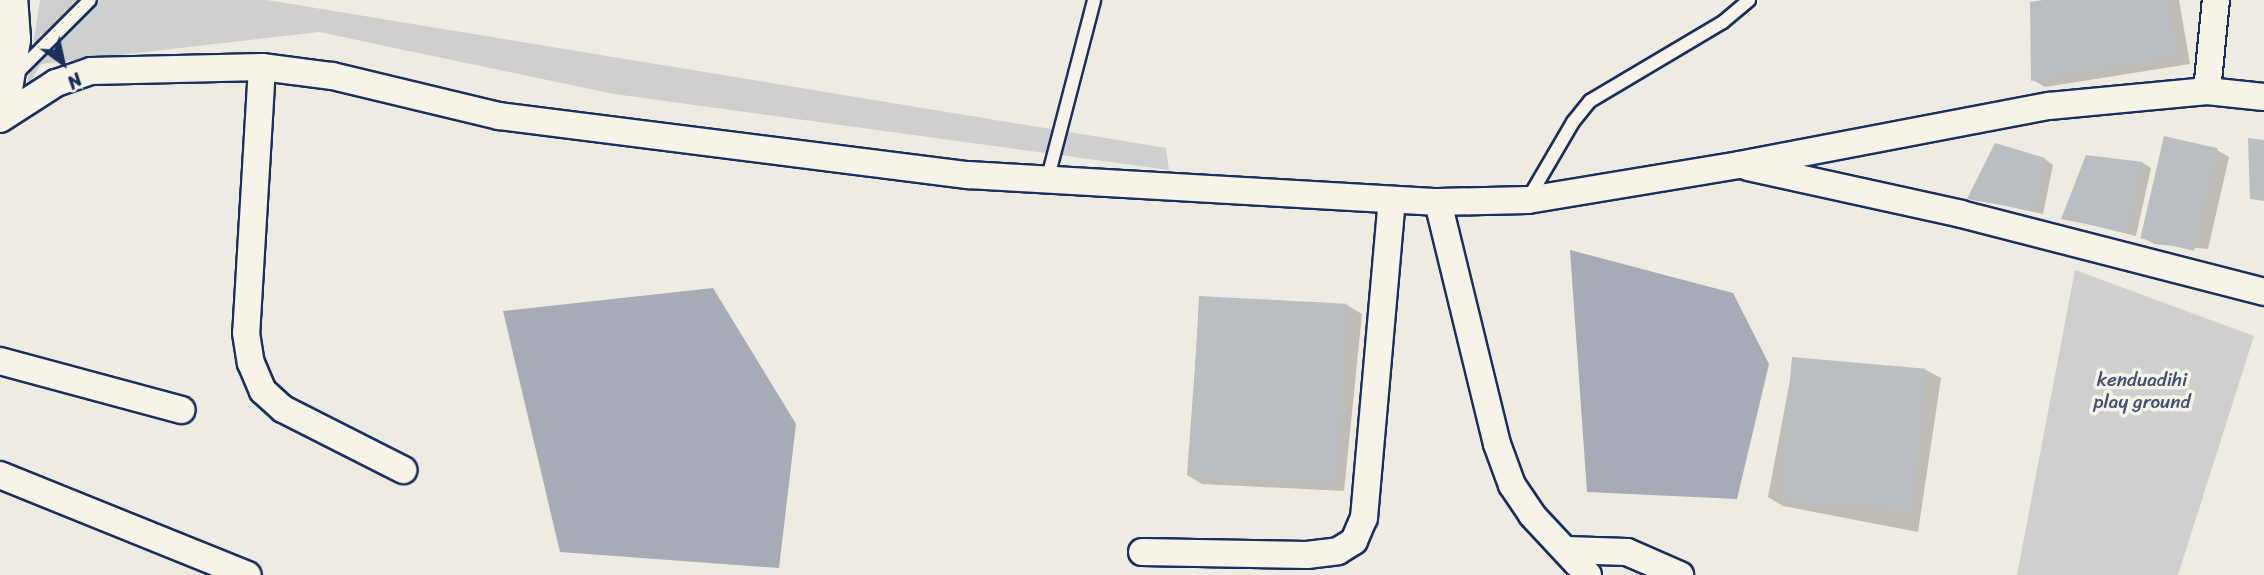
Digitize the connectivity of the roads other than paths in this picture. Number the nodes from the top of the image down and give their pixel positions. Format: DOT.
graph roads {
  1 [pos="8,0"];
  2 [pos="90,0"];
  3 [pos="1094,0"];
  4 [pos="1749,0"];
  5 [pos="2216,0"];
  6 [pos="262,67"];
  7 [pos="2207,91"];
  8 [pos="3,95"];
  9 [pos="2264,97"];
  10 [pos="0,120"];
  11 [pos="1739,165"];
  12 [pos="1047,182"];
  13 [pos="1528,200"];
  14 [pos="1392,201"];
  15 [pos="1438,202"];
  16 [pos="2264,292"];
  17 [pos="0,361"];
  18 [pos="181,410"];
  19 [pos="403,470"];
  20 [pos="0,475"];
  21 [pos="1566,550"];
  22 [pos="1142,551"];
  23 [pos="248,575"];
  24 [pos="1588,575"];
  25 [pos="1680,575"];
  1 -- 8 [label="street"];
  2 -- 8 [label="lane"];
  3 -- 12 [label="lane"];
  4 -- 13 [label="lane"];
  5 -- 7 [label="street"];
  6 -- 10 [label="street"];
  6 -- 12 [label="street"];
  6 -- 19 [label="street"];
  7 -- 9 [label="street"];
  7 -- 11 [label="street"];
  11 -- 13 [label="street"];
  11 -- 16 [label="street"];
  12 -- 14 [label="street"];
  13 -- 15 [label="street"];
  14 -- 15 [label="street"];
  14 -- 22 [label="street"];
  15 -- 21 [label="street"];
  17 -- 18 [label="street"];
  20 -- 23 [label="street"];
  21 -- 24 [label="street"];
  21 -- 25 [label="street"];
}
